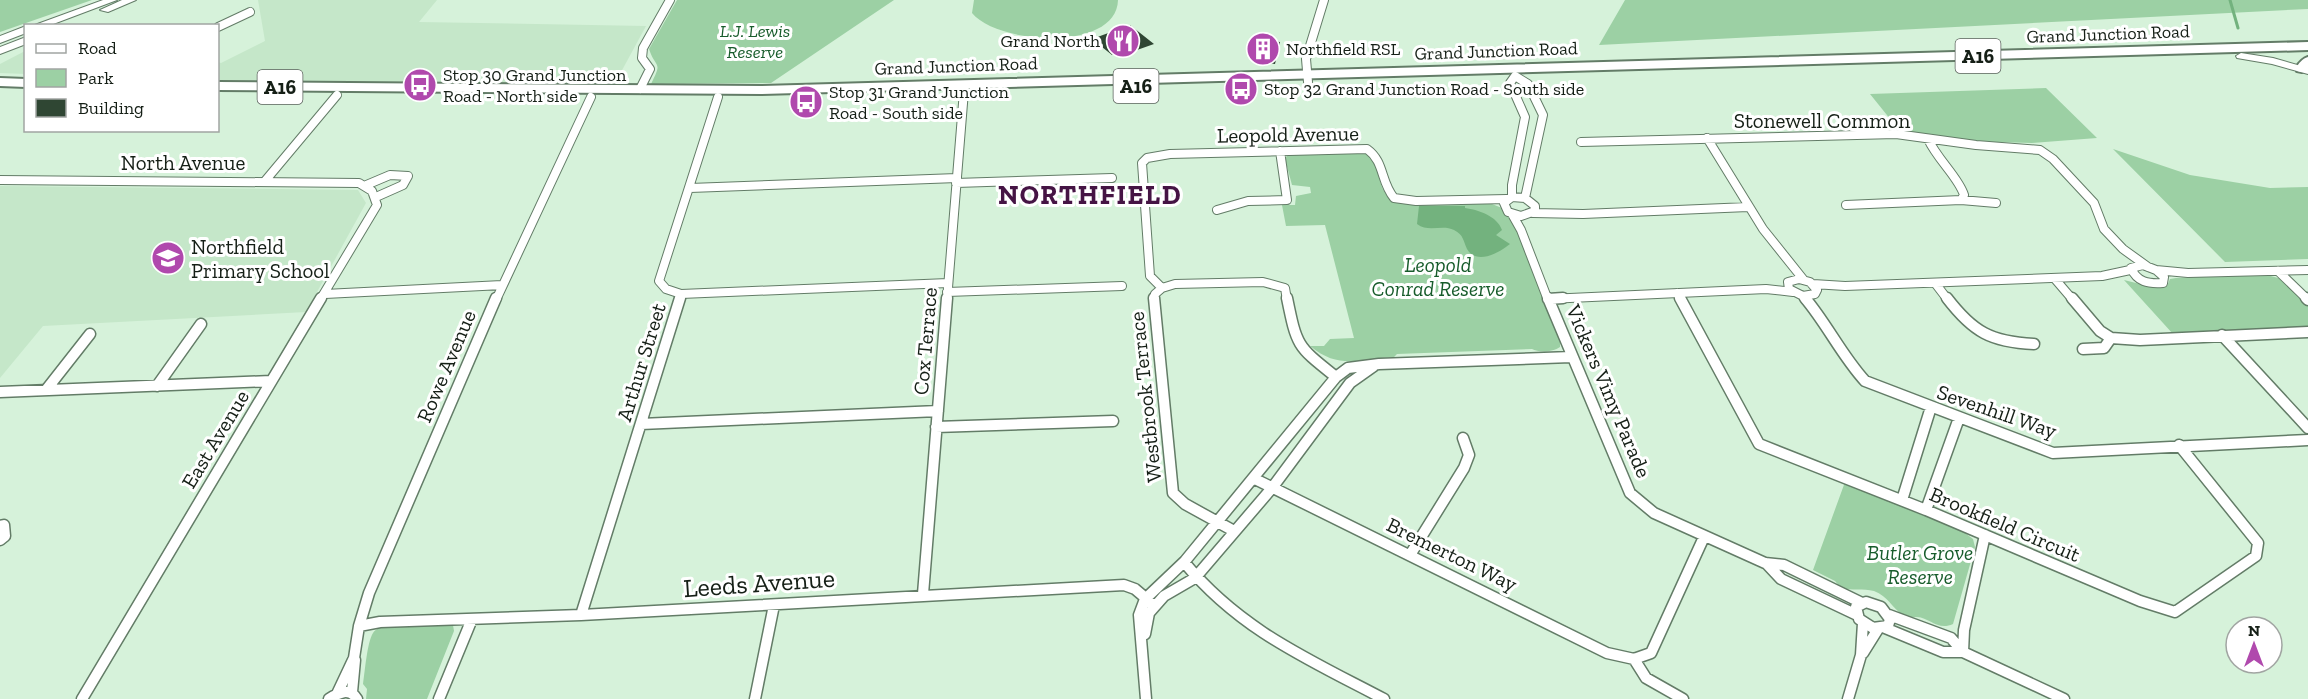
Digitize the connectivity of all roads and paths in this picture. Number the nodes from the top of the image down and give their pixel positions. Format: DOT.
graph roads {
  1 [pos="112,0"];
  2 [pos="131,0"];
  3 [pos="670,0"];
  4 [pos="1324,0"];
  5 [pos="250,12"];
  6 [pos="43,24"];
  7 [pos="69,24"];
  8 [pos="219,27"];
  9 [pos="24,30"];
  10 [pos="0,39"];
  11 [pos="24,41"];
  12 [pos="2308,46"];
  13 [pos="0,51"];
  14 [pos="2279,51"];
  15 [pos="2308,54"];
  16 [pos="2241,56"];
  17 [pos="2306,68"];
  18 [pos="1513,72"];
  19 [pos="1307,78"];
  20 [pos="0,82"];
  21 [pos="24,83"];
  22 [pos="219,86"];
  23 [pos="964,88"];
  24 [pos="340,91"];
  25 [pos="511,92"];
  26 [pos="0,93"];
  27 [pos="24,93"];
  28 [pos="638,93"];
  29 [pos="219,94"];
  30 [pos="591,96"];
  31 [pos="718,97"];
  32 [pos="1707,138"];
  33 [pos="1928,139"];
  34 [pos="1581,142"];
  35 [pos="1280,151"];
  36 [pos="1142,163"];
  37 [pos="1112,178"];
  38 [pos="0,180"];
  39 [pos="265,181"];
  40 [pos="956,181"];
  41 [pos="690,188"];
  42 [pos="371,191"];
  43 [pos="1509,198"];
  44 [pos="1477,200"];
  45 [pos="1960,200"];
  46 [pos="1529,201"];
  47 [pos="1996,203"];
  48 [pos="1846,205"];
  49 [pos="1748,207"];
  50 [pos="1218,210"];
  51 [pos="1509,211"];
  52 [pos="1560,212"];
  53 [pos="1529,214"];
  54 [pos="1521,230"];
  55 [pos="2123,249"];
  56 [pos="1784,259"];
  57 [pos="2152,268"];
  58 [pos="2131,269"];
  59 [pos="2308,270"];
  60 [pos="2278,271"];
  61 [pos="2188,273"];
  62 [pos="2102,276"];
  63 [pos="2164,277"];
  64 [pos="1803,279"];
  65 [pos="2055,279"];
  66 [pos="2138,279"];
  67 [pos="1789,281"];
  68 [pos="1935,283"];
  69 [pos="502,285"];
  70 [pos="1122,286"];
  71 [pos="948,288"];
  72 [pos="1162,288"];
  73 [pos="1766,290"];
  74 [pos="1793,292"];
  75 [pos="1811,292"];
  76 [pos="1677,293"];
  77 [pos="325,294"];
  78 [pos="681,294"];
  79 [pos="1548,299"];
  80 [pos="2308,300"];
  81 [pos="201,324"];
  82 [pos="2308,332"];
  83 [pos="90,334"];
  84 [pos="2222,335"];
  85 [pos="2111,338"];
  86 [pos="2034,344"];
  87 [pos="2083,349"];
  88 [pos="1571,357"];
  89 [pos="1378,364"];
  90 [pos="1336,377"];
  91 [pos="271,381"];
  92 [pos="157,386"];
  93 [pos="46,390"];
  94 [pos="0,392"];
  95 [pos="1931,407"];
  96 [pos="938,411"];
  97 [pos="1959,418"];
  98 [pos="1113,421"];
  99 [pos="642,424"];
  100 [pos="936,427"];
  101 [pos="2308,428"];
  102 [pos="1463,438"];
  103 [pos="2308,440"];
  104 [pos="2179,445"];
  105 [pos="1255,479"];
  106 [pos="1272,488"];
  107 [pos="1902,500"];
  108 [pos="1926,510"];
  109 [pos="1216,521"];
  110 [pos="0,525"];
  111 [pos="1234,531"];
  112 [pos="1985,535"];
  113 [pos="1704,537"];
  114 [pos="0,540"];
  115 [pos="1410,555"];
  116 [pos="1184,562"];
  117 [pos="1765,563"];
  118 [pos="1195,578"];
  119 [pos="923,594"];
  120 [pos="1145,599"];
  121 [pos="1862,603"];
  122 [pos="774,605"];
  123 [pos="1155,606"];
  124 [pos="581,615"];
  125 [pos="1889,615"];
  126 [pos="1860,619"];
  127 [pos="472,620"];
  128 [pos="359,626"];
  129 [pos="1881,629"];
  130 [pos="1143,639"];
  131 [pos="1964,652"];
  132 [pos="1861,655"];
  133 [pos="354,658"];
  134 [pos="1634,659"];
  135 [pos="354,696"];
  136 [pos="331,698"];
  137 [pos="82,699"];
  138 [pos="439,699"];
  139 [pos="755,699"];
  140 [pos="1146,699"];
  141 [pos="1384,699"];
  142 [pos="1683,699"];
  143 [pos="1848,699"];
  144 [pos="2064,699"];
  1 -- 6 [label="main road"];
  2 -- 7 [label="main road"];
  3 -- 28 [label="street"];
  4 -- 19 [label="street"];
  5 -- 8 [label="street"];
  9 -- 10 [label="main road"];
  11 -- 13 [label="main road"];
  12 -- 14 [label="highway, Grand Junction Road / A16"];
  14 -- 15 [label="highway, Grand Junction Road / A16"];
  14 -- 16 [label="highway, Grand Junction Road / A16"];
  14 -- 17 [label="main road"];
  14 -- 18 [label="highway, Grand Junction Road / A16"];
  16 -- 17 [label="main road"];
  16 -- 18 [label="highway, Grand Junction Road / A16"];
  18 -- 19 [label="highway, Grand Junction Road / A16"];
  18 -- 43 [label="street"];
  18 -- 46 [label="street"];
  19 -- 23 [label="highway, Grand Junction Road / A16"];
  20 -- 21 [label="highway"];
  22 -- 24 [label="highway, Grand Junction Road / A16"];
  23 -- 28 [label="highway, Grand Junction Road / A16"];
  23 -- 31 [label="highway, Grand Junction Road / A16"];
  23 -- 40 [label="street, Cox Terrace"];
  24 -- 25 [label="highway, Grand Junction Road / A16"];
  24 -- 29 [label="highway, Grand Junction Road / A16"];
  24 -- 39 [label="street"];
  25 -- 28 [label="highway, Grand Junction Road / A16"];
  25 -- 30 [label="highway, Grand Junction Road / A16"];
  26 -- 27 [label="highway"];
  28 -- 30 [label="highway, Grand Junction Road / A16"];
  28 -- 31 [label="highway, Grand Junction Road / A16"];
  30 -- 69 [label="street, Rowe Avenue"];
  31 -- 41 [label="street, Arthur Street"];
  32 -- 33 [label="street, Stonewell Common"];
  32 -- 34 [label="street, Stonewell Common"];
  32 -- 49 [label="street"];
  33 -- 45 [label="street"];
  33 -- 55 [label="street, Stonewell Common"];
  35 -- 36 [label="street, Leopold Avenue"];
  35 -- 44 [label="street, Leopold Avenue"];
  35 -- 50 [label="street"];
  36 -- 72 [label="street, Westbrook Terrace"];
  37 -- 40 [label="street"];
  38 -- 39 [label="street, North Avenue"];
  39 -- 42 [label="street, North Avenue"];
  40 -- 41 [label="street"];
  40 -- 71 [label="street, Cox Terrace"];
  41 -- 78 [label="street, Arthur Street"];
  42 -- 42 [label="street, North Avenue"];
  42 -- 77 [label="street, East Avenue"];
  43 -- 44 [label="street, Leopold Avenue"];
  43 -- 46 [label="street, Leopold Avenue"];
  43 -- 51 [label="street"];
  44 -- 51 [label="street, Leopold Avenue"];
  45 -- 47 [label="street"];
  45 -- 48 [label="street"];
  46 -- 52 [label="street, Leopold Avenue"];
  46 -- 53 [label="street"];
  49 -- 52 [label="street"];
  49 -- 56 [label="street"];
  51 -- 53 [label="street, Leopold Avenue"];
  51 -- 54 [label="street, Vickers Vimy Parade"];
  52 -- 53 [label="street, Leopold Avenue"];
  53 -- 54 [label="street"];
  54 -- 79 [label="street, Vickers Vimy Parade"];
  55 -- 57 [label="street, Stonewell Common"];
  55 -- 58 [label="street, Stonewell Common"];
  56 -- 64 [label="street"];
  56 -- 67 [label="street"];
  57 -- 58 [label="street"];
  57 -- 61 [label="street"];
  57 -- 63 [label="street, Stonewell Common"];
  58 -- 62 [label="street"];
  58 -- 66 [label="street, Stonewell Common"];
  59 -- 60 [label="street"];
  60 -- 61 [label="street"];
  60 -- 80 [label="street"];
  61 -- 63 [label="street"];
  62 -- 65 [label="street"];
  62 -- 66 [label="street"];
  63 -- 66 [label="street"];
  64 -- 67 [label="street"];
  64 -- 75 [label="street"];
  65 -- 68 [label="street"];
  65 -- 85 [label="street"];
  67 -- 73 [label="street"];
  67 -- 74 [label="street"];
  68 -- 75 [label="street"];
  68 -- 86 [label="street"];
  69 -- 77 [label="street"];
  69 -- 128 [label="street, Rowe Avenue"];
  70 -- 71 [label="street"];
  71 -- 78 [label="street"];
  71 -- 96 [label="street, Cox Terrace"];
  72 -- 90 [label="street"];
  72 -- 109 [label="street, Westbrook Terrace"];
  73 -- 74 [label="street"];
  73 -- 76 [label="street"];
  74 -- 75 [label="street"];
  75 -- 95 [label="street, Sevenhill Way"];
  76 -- 79 [label="street"];
  76 -- 107 [label="street, Brookfield Circuit"];
  77 -- 91 [label="street, East Avenue"];
  78 -- 99 [label="street, Arthur Street"];
  79 -- 88 [label="street, Vickers Vimy Parade"];
  81 -- 92 [label="street"];
  82 -- 84 [label="street"];
  83 -- 93 [label="street"];
  84 -- 85 [label="street"];
  84 -- 101 [label="street"];
  85 -- 87 [label="street"];
  88 -- 89 [label="street"];
  88 -- 113 [label="street, Vickers Vimy Parade"];
  89 -- 90 [label="street"];
  89 -- 106 [label="street"];
  90 -- 105 [label="street"];
  91 -- 92 [label="street"];
  91 -- 137 [label="street, East Avenue"];
  92 -- 93 [label="street"];
  93 -- 94 [label="street"];
  95 -- 97 [label="street, Sevenhill Way"];
  95 -- 107 [label="street"];
  96 -- 99 [label="street"];
  96 -- 100 [label="street, Cox Terrace"];
  97 -- 104 [label="street, Sevenhill Way"];
  97 -- 108 [label="street"];
  98 -- 100 [label="street"];
  99 -- 124 [label="street, Arthur Street"];
  100 -- 119 [label="street, Cox Terrace"];
  102 -- 115 [label="street"];
  103 -- 104 [label="street, Sevenhill Way"];
  104 -- 112 [label="street, Brookfield Circuit"];
  105 -- 106 [label="street, Bremerton Way"];
  105 -- 109 [label="street"];
  106 -- 111 [label="street"];
  106 -- 115 [label="street, Bremerton Way"];
  107 -- 108 [label="street, Brookfield Circuit"];
  108 -- 112 [label="street, Brookfield Circuit"];
  109 -- 111 [label="street, Westbrook Terrace"];
  109 -- 116 [label="street"];
  110 -- 114 [label="street"];
  111 -- 118 [label="street"];
  112 -- 131 [label="street"];
  113 -- 117 [label="street, Vickers Vimy Parade"];
  113 -- 134 [label="street"];
  115 -- 134 [label="street, Bremerton Way"];
  116 -- 118 [label="street"];
  116 -- 120 [label="street"];
  117 -- 121 [label="street, Vickers Vimy Parade"];
  117 -- 126 [label="street, Vickers Vimy Parade"];
  118 -- 123 [label="street"];
  118 -- 141 [label="street"];
  119 -- 120 [label="street, Leeds Avenue"];
  119 -- 122 [label="street, Leeds Avenue"];
  120 -- 123 [label="street, Leeds Avenue"];
  120 -- 130 [label="street"];
  121 -- 125 [label="street, Vickers Vimy Parade"];
  121 -- 126 [label="street"];
  122 -- 124 [label="street, Leeds Avenue"];
  122 -- 139 [label="street"];
  123 -- 130 [label="street"];
  124 -- 127 [label="street, Leeds Avenue"];
  125 -- 129 [label="street"];
  125 -- 131 [label="street"];
  126 -- 129 [label="street, Vickers Vimy Parade"];
  126 -- 132 [label="street"];
  127 -- 128 [label="street, Leeds Avenue"];
  127 -- 138 [label="street"];
  128 -- 133 [label="street, Rowe Avenue"];
  129 -- 131 [label="street"];
  129 -- 132 [label="street"];
  130 -- 140 [label="street"];
  131 -- 144 [label="street"];
  132 -- 143 [label="street"];
  133 -- 135 [label="street, Rowe Avenue"];
  133 -- 136 [label="street, Rowe Avenue"];
  134 -- 142 [label="street"];
  135 -- 136 [label="street"];
}
